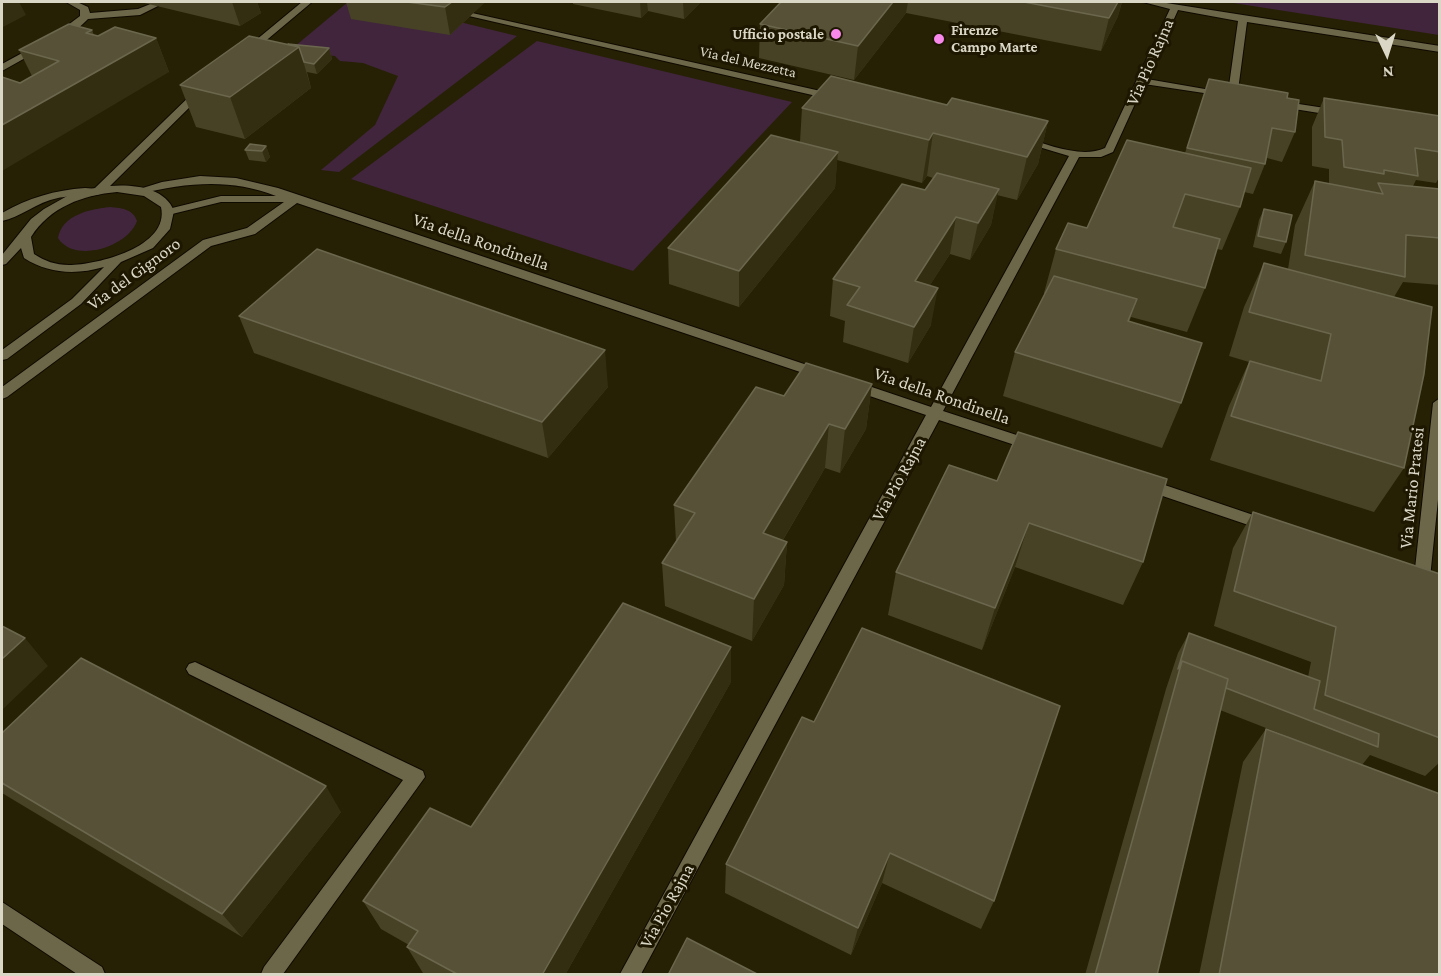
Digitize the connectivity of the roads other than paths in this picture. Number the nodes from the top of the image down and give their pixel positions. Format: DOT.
graph roads {
  1 [pos="71,2"];
  2 [pos="307,2"];
  3 [pos="413,2"];
  4 [pos="1148,2"];
  5 [pos="153,6"];
  6 [pos="1175,8"];
  7 [pos="85,16"];
  8 [pos="1243,19"];
  9 [pos="1440,49"];
  10 [pos="238,60"];
  11 [pos="2,68"];
  12 [pos="1142,81"];
  13 [pos="212,82"];
  14 [pos="839,99"];
  15 [pos="1264,101"];
  16 [pos="1346,115"];
  17 [pos="1013,138"];
  18 [pos="1076,153"];
  19 [pos="139,191"];
  20 [pos="98,192"];
  21 [pos="296,199"];
  22 [pos="168,212"];
  23 [pos="2,218"];
  24 [pos="25,237"];
  25 [pos="2,261"];
  26 [pos="116,261"];
  27 [pos="2,356"];
  28 [pos="2,394"];
  29 [pos="1440,403"];
  30 [pos="935,413"];
  31 [pos="1050,452"];
  32 [pos="1128,478"];
  33 [pos="1275,528"];
  34 [pos="1440,584"];
  35 [pos="195,669"];
  36 [pos="2,912"];
  37 [pos="95,975"];
  38 [pos="270,975"];
  39 [pos="630,975"];
  1 -- 7 [label="street"];
  2 -- 10 [label="street"];
  3 -- 14 [label="street, Via del Mezzetta"];
  4 -- 6 [label="street"];
  5 -- 7 [label="street"];
  6 -- 8 [label="street"];
  6 -- 12 [label="street, Via Pio Rajna"];
  7 -- 11 [label="street"];
  8 -- 9 [label="street"];
  8 -- 12 [label="street"];
  12 -- 18 [label="street, Via Pio Rajna"];
  13 -- 20 [label="street, Via del Gignoro"];
  15 -- 16 [label="street"];
  17 -- 18 [label="street"];
  18 -- 30 [label="street, Via Pio Rajna"];
  19 -- 20 [label="street, Via del Gignoro"];
  19 -- 21 [label="street, Via della Rondinella"];
  19 -- 22 [label="street, Via del Gignoro"];
  20 -- 23 [label="street, Via del Gignoro"];
  20 -- 24 [label="street, Via del Gignoro"];
  21 -- 22 [label="street, Via della Rondinella"];
  21 -- 28 [label="street, Via del Gignoro"];
  21 -- 30 [label="street, Via della Rondinella"];
  22 -- 26 [label="street, Via del Gignoro"];
  24 -- 25 [label="street, Via del Gignoro"];
  24 -- 26 [label="street, Via del Gignoro"];
  26 -- 27 [label="street, Via del Gignoro"];
  29 -- 34 [label="street, Via Mario Pratesi"];
  30 -- 31 [label="street, Via della Rondinella"];
  30 -- 39 [label="street, Via Pio Rajna"];
  32 -- 33 [label="street"];
  35 -- 38 [label="street"];
  36 -- 37 [label="street"];
}
